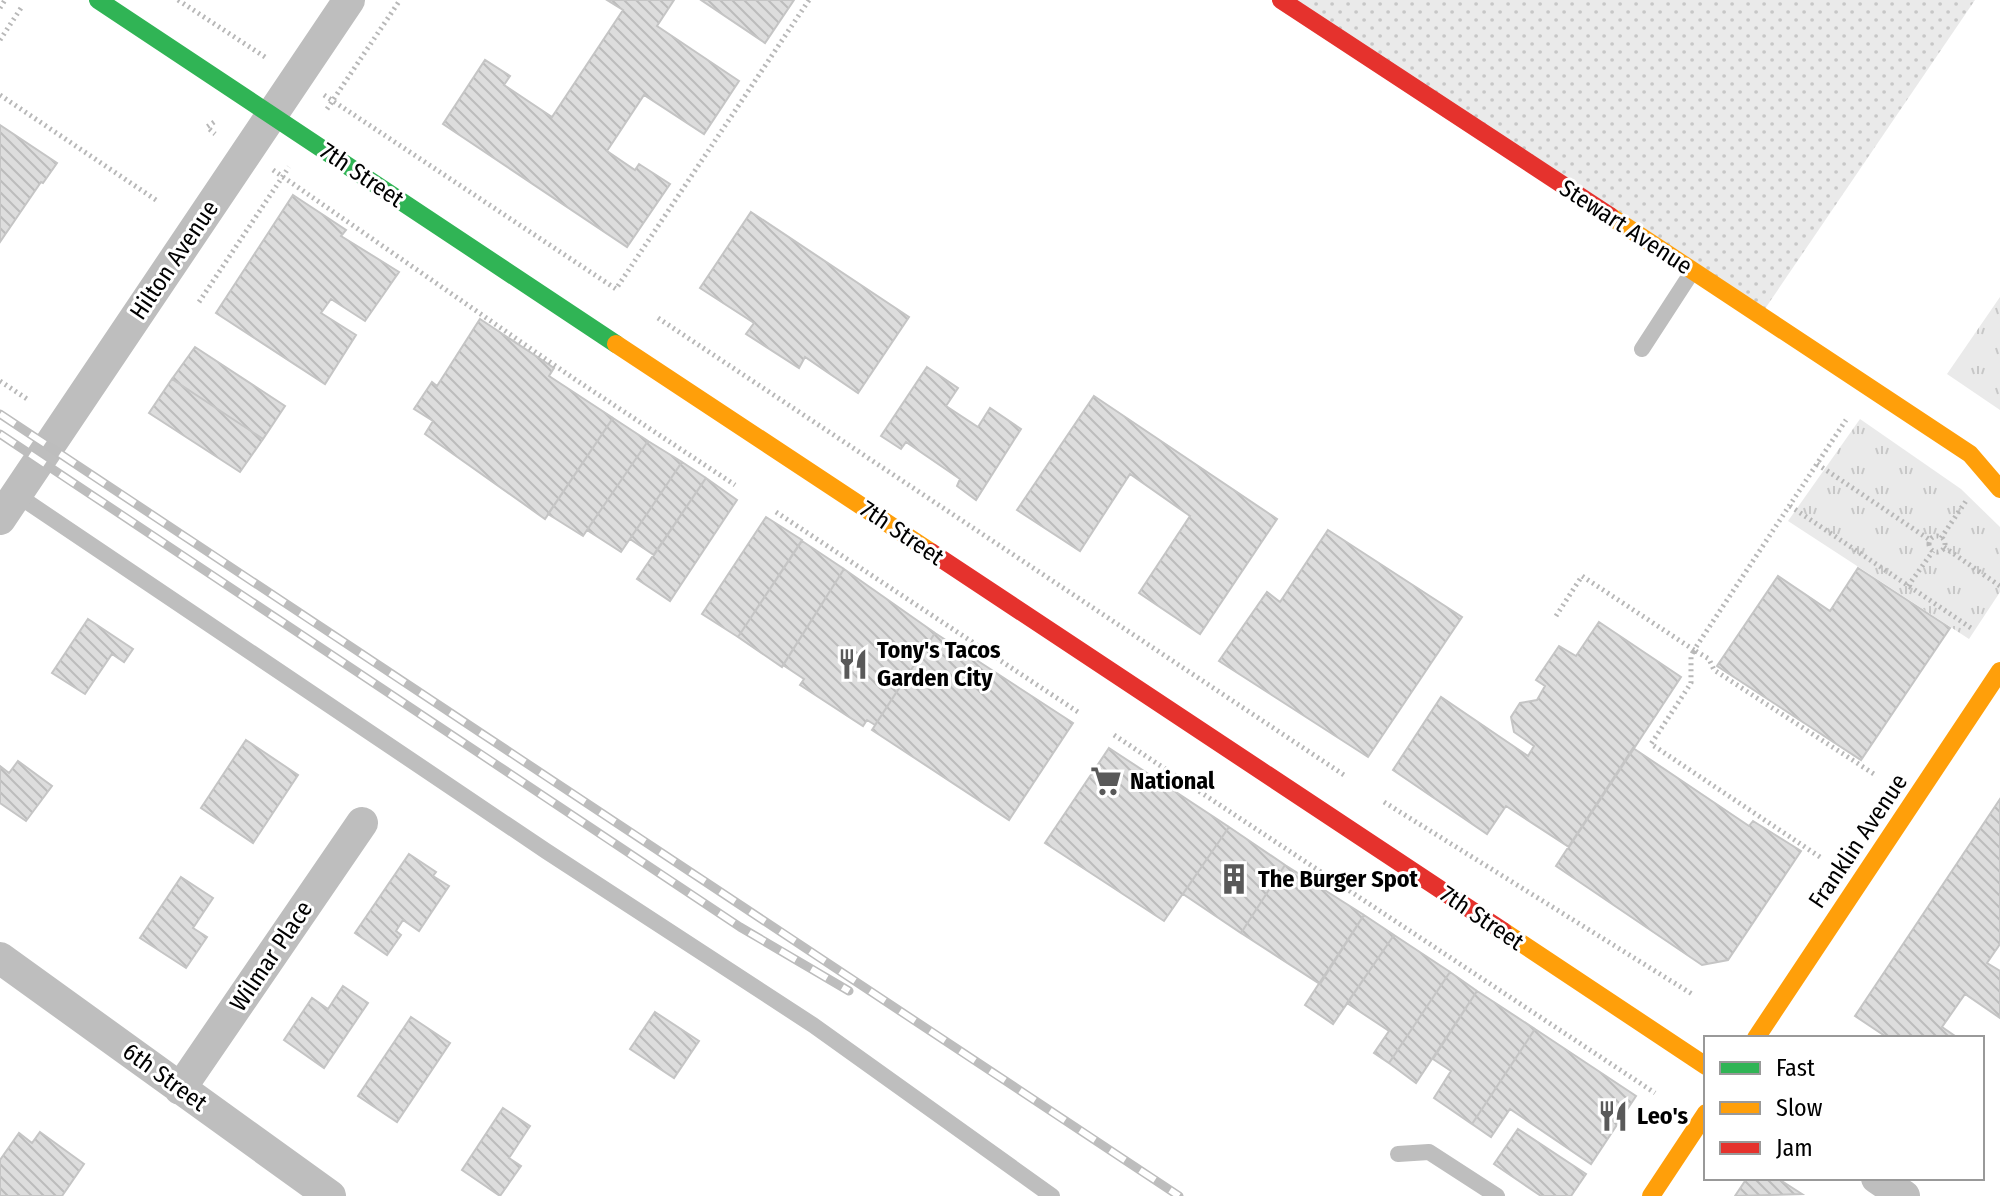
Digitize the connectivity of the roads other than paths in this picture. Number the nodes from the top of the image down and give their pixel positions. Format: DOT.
graph roads {
  1 [pos="98,0"];
  2 [pos="349,0"];
  3 [pos="1281,0"];
  4 [pos="272,116"];
  5 [pos="1693,271"];
  6 [pos="1642,349"];
  7 [pos="1985,457"];
  8 [pos="2000,489"];
  9 [pos="8,507"];
  10 [pos="2000,671"];
  11 [pos="362,823"];
  12 [pos="0,958"];
  13 [pos="1757,1036"];
  14 [pos="1704,1065"];
  15 [pos="180,1089"];
  16 [pos="1704,1116"];
  17 [pos="1398,1154"];
  18 [pos="1880,1180"];
  19 [pos="330,1196"];
  20 [pos="1052,1196"];
  21 [pos="1497,1196"];
  22 [pos="1651,1196"];
  23 [pos="1904,1196"];
  1 -- 4 [label="street, 7th Street"];
  2 -- 4 [label="street, Hilton Avenue"];
  3 -- 5 [label="street, Stewart Avenue"];
  4 -- 9 [label="street, Hilton Avenue"];
  4 -- 14 [label="street, 7th Street"];
  5 -- 6 [label="lane"];
  5 -- 7 [label="street, Stewart Avenue"];
  7 -- 8 [label="street, Stewart Avenue"];
  9 -- 20 [label="lane"];
  10 -- 13 [label="street, Franklin Avenue"];
  11 -- 15 [label="street, Wilmar Place"];
  12 -- 15 [label="street, 6th Street"];
  15 -- 19 [label="street, 6th Street"];
  16 -- 22 [label="street"];
  17 -- 21 [label="lane"];
  18 -- 23 [label="street"];
}
